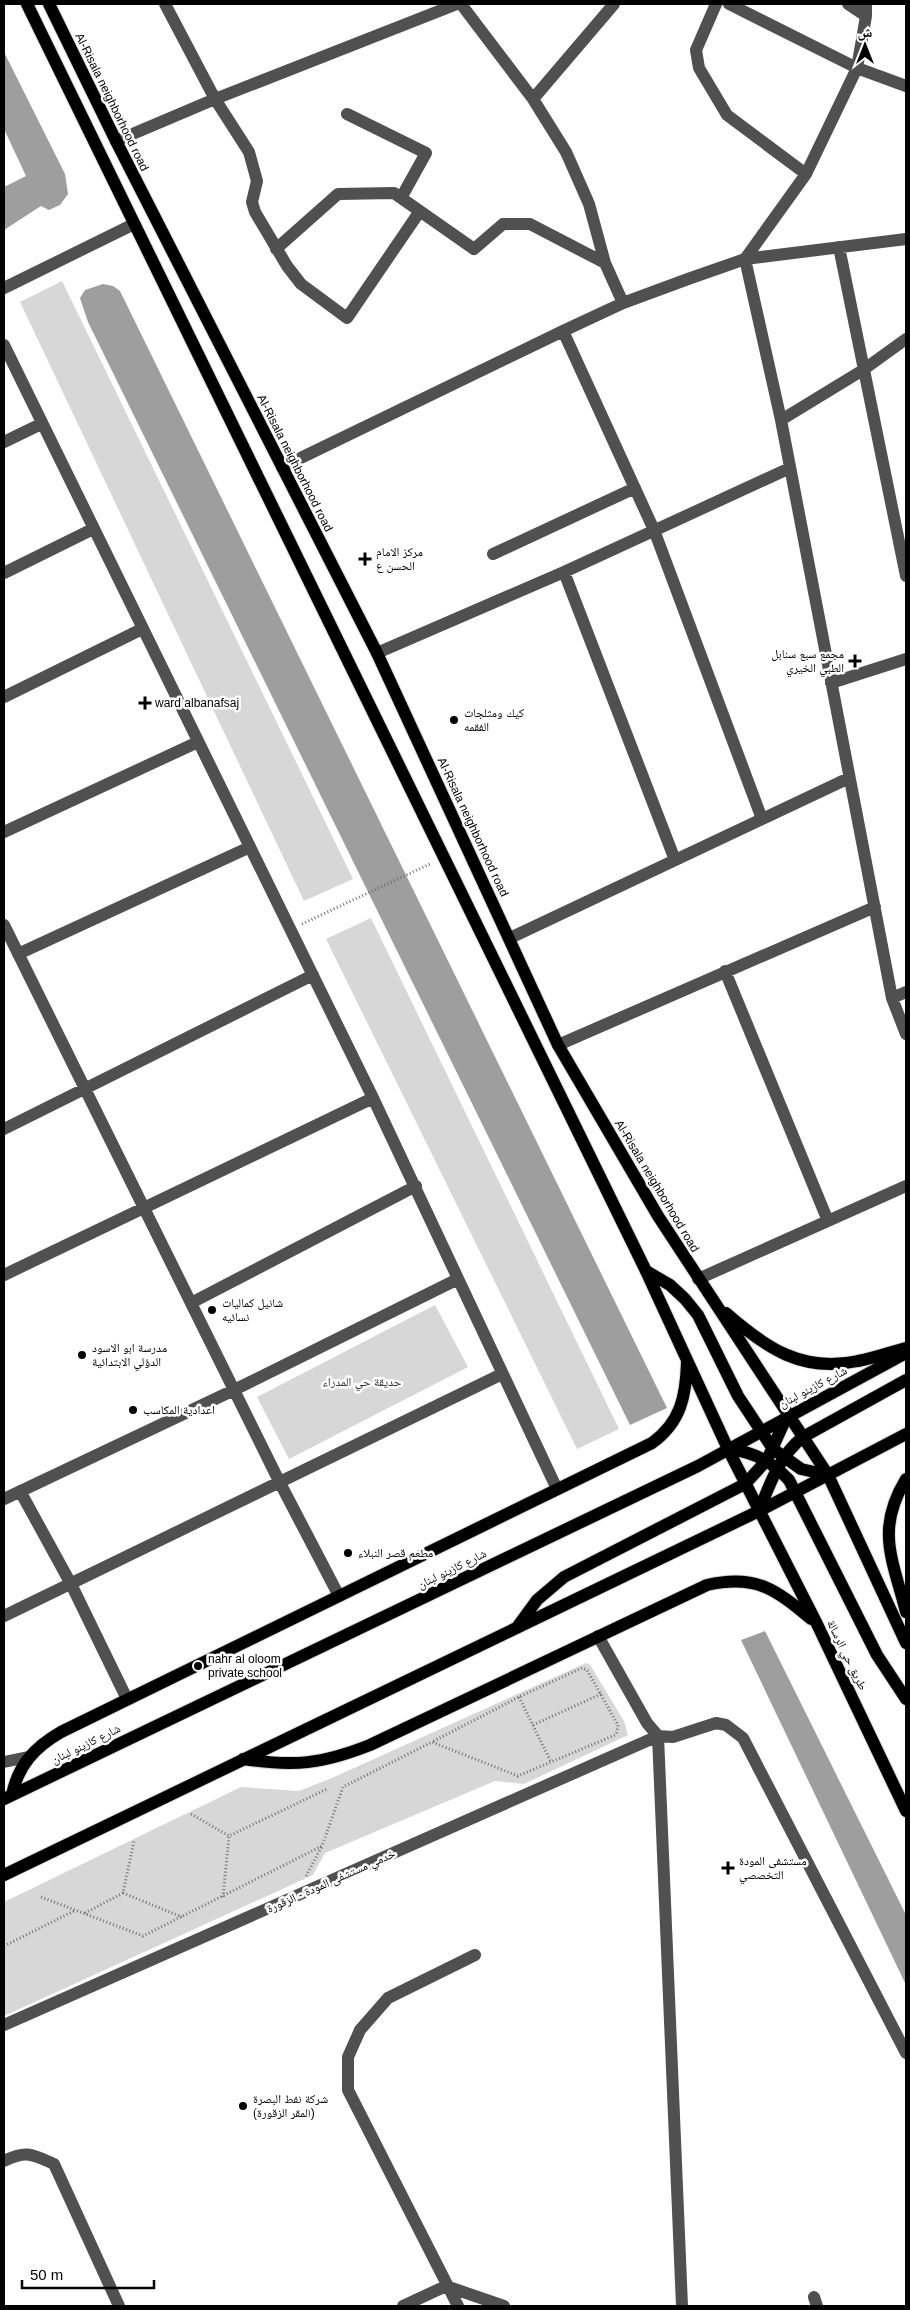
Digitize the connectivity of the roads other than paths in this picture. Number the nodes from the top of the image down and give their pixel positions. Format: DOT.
graph roads {
  1 [pos="27,4"];
  2 [pos="49,4"];
  3 [pos="165,4"];
  4 [pos="459,4"];
  5 [pos="614,4"];
  6 [pos="716,4"];
  7 [pos="729,4"];
  8 [pos="848,4"];
  9 [pos="866,10"];
  10 [pos="857,68"];
  11 [pos="906,86"];
  12 [pos="215,99"];
  13 [pos="533,99"];
  14 [pos="347,114"];
  15 [pos="116,141"];
  16 [pos="806,174"];
  17 [pos="401,198"];
  18 [pos="420,211"];
  19 [pos="134,224"];
  20 [pos="906,240"];
  21 [pos="839,247"];
  22 [pos="276,249"];
  23 [pos="745,258"];
  24 [pos="605,263"];
  25 [pos="4,288"];
  26 [pos="623,304"];
  27 [pos="563,331"];
  28 [pos="906,339"];
  29 [pos="4,345"];
  30 [pos="863,370"];
  31 [pos="781,420"];
  32 [pos="41,424"];
  33 [pos="4,442"];
  34 [pos="282,468"];
  35 [pos="790,468"];
  36 [pos="636,488"];
  37 [pos="93,530"];
  38 [pos="654,530"];
  39 [pos="493,554"];
  40 [pos="564,572"];
  41 [pos="4,573"];
  42 [pos="906,576"];
  43 [pos="142,629"];
  44 [pos="377,654"];
  45 [pos="906,659"];
  46 [pos="831,682"];
  47 [pos="4,697"];
  48 [pos="198,742"];
  49 [pos="850,778"];
  50 [pos="762,819"];
  51 [pos="4,832"];
  52 [pos="250,847"];
  53 [pos="675,860"];
  54 [pos="875,907"];
  55 [pos="4,925"];
  56 [pos="510,938"];
  57 [pos="18,954"];
  58 [pos="725,971"];
  59 [pos="313,975"];
  60 [pos="906,992"];
  61 [pos="892,998"];
  62 [pos="906,1034"];
  63 [pos="558,1045"];
  64 [pos="85,1089"];
  65 [pos="373,1098"];
  66 [pos="4,1129"];
  67 [pos="416,1186"];
  68 [pos="906,1186"];
  69 [pos="144,1208"];
  70 [pos="828,1221"];
  71 [pos="646,1270"];
  72 [pos="4,1275"];
  73 [pos="458,1279"];
  74 [pos="698,1279"];
  75 [pos="713,1301"];
  76 [pos="191,1304"];
  77 [pos="906,1348"];
  78 [pos="906,1353"];
  79 [pos="687,1358"];
  80 [pos="502,1374"];
  81 [pos="906,1380"];
  82 [pos="234,1390"];
  83 [pos="787,1416"];
  84 [pos="761,1431"];
  85 [pos="906,1434"];
  86 [pos="803,1438"];
  87 [pos="728,1449"];
  88 [pos="775,1459"];
  89 [pos="828,1475"];
  90 [pos="906,1479"];
  91 [pos="279,1481"];
  92 [pos="745,1484"];
  93 [pos="557,1489"];
  94 [pos="20,1491"];
  95 [pos="796,1493"];
  96 [pos="4,1499"];
  97 [pos="759,1511"];
  98 [pos="71,1584"];
  99 [pos="339,1596"];
  100 [pos="906,1612"];
  101 [pos="4,1616"];
  102 [pos="817,1624"];
  103 [pos="516,1628"];
  104 [pos="598,1636"];
  105 [pos="906,1643"];
  106 [pos="127,1699"];
  107 [pos="906,1699"];
  108 [pos="658,1736"];
  109 [pos="28,1757"];
  110 [pos="243,1759"];
  111 [pos="4,1762"];
  112 [pos="8,1797"];
  113 [pos="906,1812"];
  114 [pos="4,1875"];
  115 [pos="475,1955"];
  116 [pos="4,2025"];
  117 [pos="906,2053"];
  118 [pos="4,2161"];
  119 [pos="446,2286"];
  120 [pos="119,2306"];
  121 [pos="403,2306"];
  122 [pos="458,2306"];
  123 [pos="504,2306"];
  124 [pos="682,2306"];
  1 -- 19 [label="main road"];
  2 -- 15 [label="main road, Al-Risala neighborhood road"];
  3 -- 12 [label="street"];
  4 -- 12 [label="street"];
  4 -- 13 [label="street"];
  5 -- 13 [label="street"];
  6 -- 16 [label="street"];
  7 -- 10 [label="street"];
  8 -- 9 [label="street"];
  9 -- 10 [label="street"];
  10 -- 11 [label="street"];
  10 -- 16 [label="street"];
  12 -- 15 [label="street"];
  12 -- 22 [label="street"];
  13 -- 24 [label="street"];
  14 -- 17 [label="street"];
  15 -- 34 [label="main road, Al-Risala neighborhood road"];
  16 -- 23 [label="street"];
  17 -- 18 [label="street"];
  17 -- 22 [label="street"];
  18 -- 22 [label="street"];
  18 -- 24 [label="street"];
  19 -- 25 [label="street"];
  19 -- 71 [label="main road"];
  20 -- 21 [label="street"];
  21 -- 23 [label="street"];
  21 -- 30 [label="street"];
  23 -- 26 [label="street"];
  23 -- 31 [label="street"];
  24 -- 26 [label="street"];
  26 -- 27 [label="street"];
  27 -- 34 [label="street"];
  27 -- 36 [label="street"];
  28 -- 30 [label="street"];
  29 -- 32 [label="street"];
  30 -- 31 [label="street"];
  30 -- 42 [label="street"];
  31 -- 35 [label="street"];
  32 -- 33 [label="street"];
  32 -- 37 [label="street"];
  34 -- 44 [label="main road, Al-Risala neighborhood road"];
  35 -- 38 [label="street"];
  35 -- 46 [label="street"];
  36 -- 38 [label="street"];
  36 -- 39 [label="street"];
  37 -- 41 [label="street"];
  37 -- 43 [label="street"];
  38 -- 40 [label="street"];
  38 -- 50 [label="street"];
  40 -- 44 [label="street"];
  40 -- 53 [label="street"];
  43 -- 47 [label="street"];
  43 -- 48 [label="street"];
  44 -- 56 [label="main road, Al-Risala neighborhood road"];
  45 -- 46 [label="street"];
  46 -- 49 [label="street"];
  48 -- 51 [label="street"];
  48 -- 52 [label="street"];
  49 -- 50 [label="street"];
  49 -- 54 [label="street"];
  50 -- 53 [label="street"];
  52 -- 57 [label="street"];
  52 -- 59 [label="street"];
  53 -- 56 [label="street"];
  54 -- 58 [label="street"];
  54 -- 61 [label="street"];
  55 -- 57 [label="street"];
  56 -- 63 [label="main road, Al-Risala neighborhood road"];
  57 -- 64 [label="street"];
  58 -- 63 [label="street"];
  58 -- 70 [label="street"];
  59 -- 64 [label="street"];
  59 -- 65 [label="street"];
  60 -- 61 [label="street"];
  61 -- 62 [label="street"];
  63 -- 74 [label="main road, Al-Risala neighborhood road"];
  64 -- 66 [label="street"];
  64 -- 69 [label="street"];
  65 -- 67 [label="street"];
  65 -- 69 [label="street"];
  67 -- 73 [label="street"];
  67 -- 76 [label="street"];
  68 -- 70 [label="street"];
  69 -- 72 [label="street"];
  69 -- 76 [label="street"];
  70 -- 74 [label="street"];
  71 -- 79 [label="main road"];
  71 -- 84 [label="main road"];
  73 -- 80 [label="street"];
  73 -- 82 [label="street"];
  74 -- 75 [label="main road, Al-Risala neighborhood road"];
  75 -- 77 [label="main road"];
  75 -- 83 [label="main road, Al-Risala neighborhood road"];
  76 -- 82 [label="street"];
  78 -- 83 [label="main road, شارع كازينو لبنان"];
  79 -- 87 [label="main road"];
  79 -- 93 [label="main road"];
  80 -- 91 [label="street"];
  80 -- 93 [label="street"];
  81 -- 86 [label="main road"];
  82 -- 91 [label="street"];
  82 -- 94 [label="street"];
  83 -- 84 [label="main road, شارع كازينو لبنان"];
  83 -- 86 [label="main road, Al-Risala neighborhood road"];
  83 -- 88 [label="main road"];
  84 -- 87 [label="main road, شارع كازينو لبنان"];
  84 -- 88 [label="main road"];
  85 -- 89 [label="main road"];
  86 -- 88 [label="main road"];
  86 -- 89 [label="main road, Al-Risala neighborhood road"];
  87 -- 88 [label="main road"];
  87 -- 92 [label="main road"];
  87 -- 112 [label="main road, شارع كازينو لبنان"];
  88 -- 89 [label="main road"];
  88 -- 92 [label="main road"];
  88 -- 95 [label="main road"];
  88 -- 97 [label="main road"];
  89 -- 95 [label="main road"];
  89 -- 105 [label="main road, Al-Risala neighborhood road"];
  90 -- 100 [label="main road"];
  91 -- 98 [label="street"];
  91 -- 99 [label="street"];
  92 -- 97 [label="main road"];
  92 -- 103 [label="main road"];
  93 -- 99 [label="main road"];
  94 -- 96 [label="street"];
  94 -- 98 [label="street"];
  95 -- 97 [label="main road"];
  95 -- 107 [label="main road"];
  97 -- 102 [label="main road, طريق حي الرسالة"];
  97 -- 103 [label="main road"];
  98 -- 101 [label="street"];
  98 -- 106 [label="street"];
  99 -- 106 [label="main road"];
  102 -- 104 [label="main road"];
  102 -- 113 [label="main road, طريق حي الرسالة"];
  103 -- 110 [label="main road"];
  104 -- 108 [label="street"];
  104 -- 110 [label="main road"];
  106 -- 109 [label="main road"];
  108 -- 116 [label="street, خدمي مستشفى المودة - الزقورة"];
  108 -- 117 [label="street, خدمي مستشفى المودة - الزقورة"];
  108 -- 124 [label="street"];
  109 -- 111 [label="street"];
  109 -- 112 [label="main road"];
  110 -- 114 [label="main road"];
  115 -- 119 [label="street"];
  118 -- 120 [label="street"];
  119 -- 121 [label="street"];
  119 -- 122 [label="street"];
  119 -- 123 [label="street"];
}
